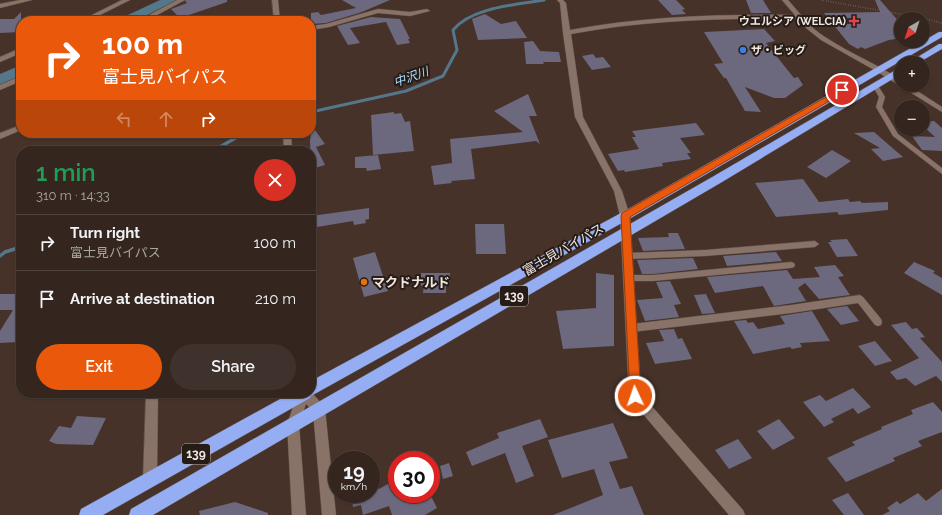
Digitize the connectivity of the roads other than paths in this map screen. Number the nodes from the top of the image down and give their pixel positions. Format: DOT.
graph roads {
  1 [pos="29,0"];
  2 [pos="127,0"];
  3 [pos="182,0"];
  4 [pos="275,0"];
  5 [pos="560,0"];
  6 [pos="785,0"];
  7 [pos="0,6"];
  8 [pos="427,11"];
  9 [pos="93,16"];
  10 [pos="151,16"];
  11 [pos="277,16"];
  12 [pos="798,17"];
  13 [pos="316,27"];
  14 [pos="566,33"];
  15 [pos="942,34"];
  16 [pos="942,46"];
  17 [pos="16,52"];
  18 [pos="924,56"];
  19 [pos="0,60"];
  20 [pos="879,69"];
  21 [pos="894,76"];
  22 [pos="16,80"];
  23 [pos="894,80"];
  24 [pos="875,85"];
  25 [pos="0,88"];
  26 [pos="918,92"];
  27 [pos="941,108"];
  28 [pos="16,129"];
  29 [pos="0,136"];
  30 [pos="942,172"];
  31 [pos="625,216"];
  32 [pos="626,231"];
  33 [pos="815,244"];
  34 [pos="628,256"];
  35 [pos="791,265"];
  36 [pos="629,278"];
  37 [pos="878,322"];
  38 [pos="632,328"];
  39 [pos="316,386"];
  40 [pos="152,398"];
  41 [pos="295,398"];
  42 [pos="302,398"];
  43 [pos="309,398"];
  44 [pos="319,409"];
  45 [pos="293,424"];
  46 [pos="150,479"];
  47 [pos="140,514"];
  48 [pos="87,515"];
  49 [pos="299,515"];
  50 [pos="329,515"];
  51 [pos="738,515"];
  1 -- 7 [label="street"];
  2 -- 9 [label="street"];
  3 -- 10 [label="street"];
  4 -- 11 [label="street"];
  5 -- 14 [label="street"];
  6 -- 12 [label="street"];
  8 -- 13 [label="street"];
  12 -- 14 [label="street"];
  12 -- 20 [label="street"];
  14 -- 31 [label="street"];
  15 -- 20 [label="highway, 富士見バイパス / 139"];
  16 -- 18 [label="highway"];
  17 -- 19 [label="street"];
  20 -- 21 [label="street"];
  20 -- 31 [label="highway, 富士見バイパス / 139"];
  22 -- 25 [label="street"];
  23 -- 24 [label="highway, 富士見バイパス / 139"];
  24 -- 30 [label="lane"];
  24 -- 32 [label="highway, 富士見バイパス / 139"];
  26 -- 27 [label="street"];
  28 -- 29 [label="street"];
  31 -- 32 [label="street"];
  31 -- 39 [label="highway, 富士見バイパス / 139"];
  32 -- 34 [label="street"];
  32 -- 44 [label="highway, 富士見バイパス / 139"];
  33 -- 34 [label="lane"];
  34 -- 36 [label="street"];
  35 -- 36 [label="lane"];
  36 -- 38 [label="street"];
  37 -- 38 [label="lane"];
  38 -- 51 [label="street"];
  40 -- 46 [label="street"];
  41 -- 46 [label="highway, 139"];
  42 -- 45 [label="street"];
  43 -- 44 [label="street"];
  44 -- 45 [label="highway, 富士見バイパス / 139"];
  44 -- 50 [label="street"];
  45 -- 47 [label="highway, 富士見バイパス / 139"];
  45 -- 49 [label="street"];
  46 -- 48 [label="highway, 139"];
}
